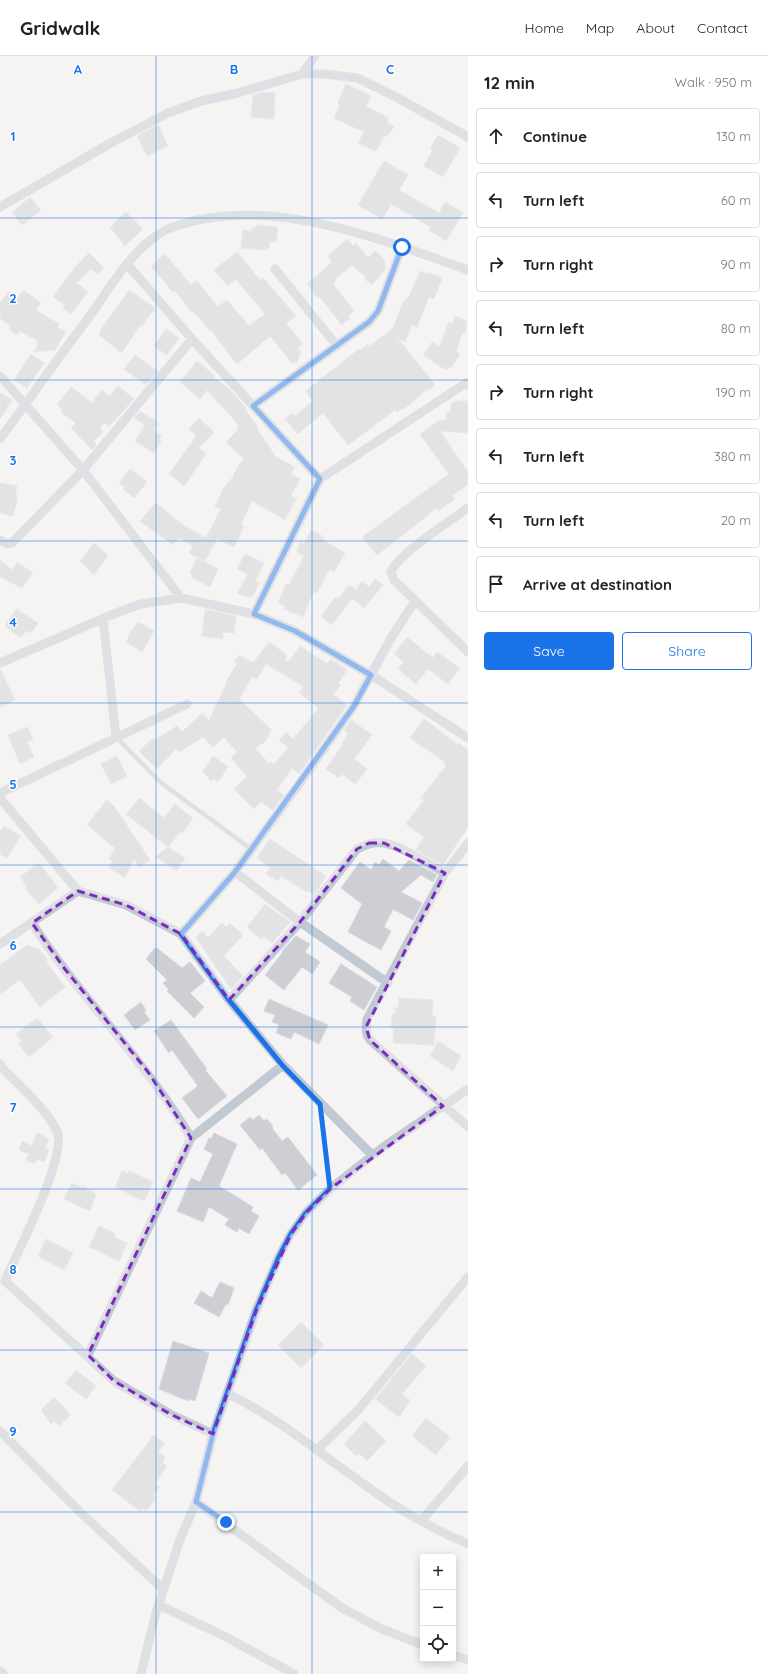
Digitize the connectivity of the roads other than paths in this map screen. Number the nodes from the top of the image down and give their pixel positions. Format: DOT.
graph roads {
  1 [pos="314,56"];
  2 [pos="302,74"];
  3 [pos="468,137"];
  4 [pos="0,207"];
  5 [pos="402,247"];
  6 [pos="127,264"];
  7 [pos="275,269"];
  8 [pos="468,270"];
  9 [pos="192,339"];
  10 [pos="337,346"];
  11 [pos="0,376"];
  12 [pos="467,381"];
  13 [pos="25,405"];
  14 [pos="253,406"];
  15 [pos="0,439"];
  16 [pos="83,470"];
  17 [pos="320,479"];
  18 [pos="468,508"];
  19 [pos="0,540"];
  20 [pos="181,598"];
  21 [pos="415,601"];
  22 [pos="254,614"];
  23 [pos="103,619"];
  24 [pos="468,652"];
  25 [pos="0,663"];
  26 [pos="371,675"];
  27 [pos="187,704"];
  28 [pos="116,737"];
  29 [pos="468,738"];
  30 [pos="0,793"];
  31 [pos="0,798"];
  32 [pos="468,843"];
  33 [pos="251,849"];
  34 [pos="235,872"];
  35 [pos="445,873"];
  36 [pos="78,891"];
  37 [pos="300,922"];
  38 [pos="32,923"];
  39 [pos="181,934"];
  40 [pos="0,944"];
  41 [pos="388,983"];
  42 [pos="229,1000"];
  43 [pos="283,1066"];
  44 [pos="1,1067"];
  45 [pos="468,1089"];
  46 [pos="443,1106"];
  47 [pos="468,1127"];
  48 [pos="191,1138"];
  49 [pos="372,1155"];
  50 [pos="468,1277"];
  51 [pos="3,1279"];
  52 [pos="88,1355"];
  53 [pos="228,1394"];
  54 [pos="0,1431"];
  55 [pos="213,1434"];
  56 [pos="317,1450"];
  57 [pos="468,1466"];
  58 [pos="196,1502"];
  59 [pos="421,1521"];
  60 [pos="468,1544"];
  61 [pos="164,1590"];
  62 [pos="159,1605"];
  63 [pos="420,1644"];
  64 [pos="456,1656"];
  65 [pos="468,1660"];
  66 [pos="0,1672"];
  67 [pos="3,1674"];
  68 [pos="141,1674"];
  69 [pos="294,1674"];
  1 -- 2 [label="street"];
  2 -- 3 [label="street"];
  2 -- 4 [label="street"];
  5 -- 6 [label="street"];
  5 -- 8 [label="street"];
  5 -- 10 [label="street"];
  6 -- 9 [label="street"];
  6 -- 13 [label="street"];
  7 -- 10 [label="street"];
  9 -- 14 [label="street"];
  9 -- 16 [label="street"];
  10 -- 14 [label="street"];
  11 -- 13 [label="street"];
  12 -- 17 [label="street"];
  13 -- 15 [label="street"];
  13 -- 16 [label="street"];
  14 -- 17 [label="street"];
  16 -- 19 [label="street"];
  16 -- 20 [label="street"];
  17 -- 22 [label="street"];
  18 -- 21 [label="street"];
  20 -- 22 [label="street"];
  20 -- 23 [label="street"];
  21 -- 24 [label="street"];
  21 -- 26 [label="street"];
  22 -- 26 [label="street"];
  23 -- 25 [label="street"];
  23 -- 28 [label="street"];
  26 -- 29 [label="street"];
  26 -- 33 [label="street"];
  27 -- 28 [label="street"];
  28 -- 30 [label="street"];
  28 -- 33 [label="lane"];
  31 -- 36 [label="street"];
  32 -- 35 [label="street"];
  33 -- 34 [label="street"];
  34 -- 37 [label="street"];
  34 -- 39 [label="street"];
  35 -- 37 [label="street"];
  35 -- 41 [label="street"];
  36 -- 38 [label="street"];
  36 -- 39 [label="street"];
  37 -- 41 [label="street"];
  37 -- 42 [label="street"];
  38 -- 40 [label="street"];
  38 -- 48 [label="street"];
  39 -- 42 [label="street"];
  41 -- 46 [label="street"];
  42 -- 43 [label="street"];
  43 -- 48 [label="street"];
  43 -- 49 [label="street"];
  44 -- 51 [label="street"];
  45 -- 46 [label="street"];
  46 -- 47 [label="street"];
  46 -- 49 [label="street"];
  48 -- 52 [label="street"];
  49 -- 53 [label="street"];
  50 -- 56 [label="street"];
  51 -- 52 [label="street"];
  52 -- 55 [label="street"];
  53 -- 55 [label="street"];
  53 -- 56 [label="street"];
  54 -- 61 [label="street"];
  55 -- 58 [label="street"];
  56 -- 59 [label="street"];
  57 -- 59 [label="street"];
  58 -- 61 [label="street"];
  58 -- 63 [label="street"];
  59 -- 60 [label="street"];
  61 -- 62 [label="street"];
  62 -- 68 [label="street"];
  62 -- 69 [label="street"];
  64 -- 65 [label="street"];
  66 -- 67 [label="street"];
}
